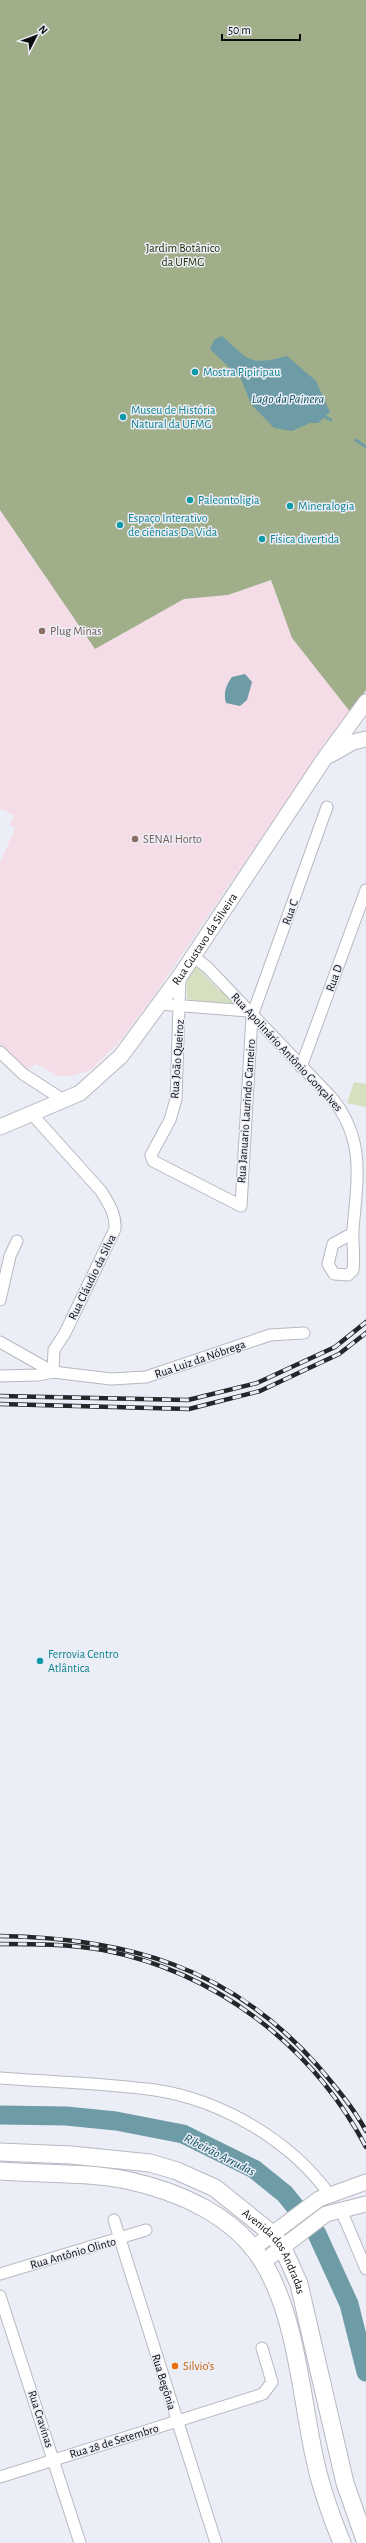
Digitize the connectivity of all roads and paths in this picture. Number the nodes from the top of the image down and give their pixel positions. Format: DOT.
graph roads {
  1 [pos="366,702"];
  2 [pos="366,716"];
  3 [pos="366,739"];
  4 [pos="327,756"];
  5 [pos="327,807"];
  6 [pos="366,890"];
  7 [pos="193,956"];
  8 [pos="180,976"];
  9 [pos="159,1004"];
  10 [pos="180,1006"];
  11 [pos="250,1014"];
  12 [pos="0,1052"];
  13 [pos="301,1067"];
  14 [pos="65,1101"];
  15 [pos="30,1112"];
  16 [pos="0,1127"];
  17 [pos="240,1206"];
  18 [pos="353,1232"];
  19 [pos="17,1241"];
  20 [pos="0,1300"];
  21 [pos="304,1333"];
  22 [pos="0,1342"];
  23 [pos="53,1372"];
  24 [pos="0,1376"];
  25 [pos="0,2078"];
  26 [pos="0,2152"];
  27 [pos="0,2171"];
  28 [pos="366,2182"];
  29 [pos="324,2196"];
  30 [pos="366,2204"];
  31 [pos="341,2210"];
  32 [pos="114,2220"];
  33 [pos="146,2230"];
  34 [pos="275,2230"];
  35 [pos="120,2239"];
  36 [pos="286,2243"];
  37 [pos="258,2255"];
  38 [pos="366,2269"];
  39 [pos="0,2274"];
  40 [pos="0,2296"];
  41 [pos="262,2348"];
  42 [pos="176,2422"];
  43 [pos="54,2460"];
  44 [pos="0,2476"];
  45 [pos="80,2543"];
  46 [pos="216,2543"];
  47 [pos="342,2543"];
  48 [pos="366,2543"];
  1 -- 4 [label="main road, Rua Gustavo da Silveira"];
  2 -- 4 [label="main road"];
  3 -- 4 [label="main road"];
  4 -- 7 [label="main road, Rua Gustavo da Silveira"];
  5 -- 11 [label="street, Rua C"];
  6 -- 13 [label="street, Rua D"];
  7 -- 8 [label="main road, Rua Gustavo da Silveira"];
  7 -- 11 [label="street, Rua Apolinário Antônio Gonçalves"];
  8 -- 9 [label="main road, Rua Gustavo da Silveira"];
  8 -- 10 [label="street, Rua João Queiroz"];
  9 -- 10 [label="street"];
  9 -- 14 [label="main road, Rua Gustavo da Silveira"];
  10 -- 11 [label="street"];
  10 -- 17 [label="street, Rua João Queiroz"];
  11 -- 13 [label="street, Rua Apolinário Antônio Gonçalves"];
  11 -- 17 [label="street, Rua Januario Laurindo Carneiro"];
  12 -- 14 [label="street"];
  13 -- 18 [label="street, Rua Apolinário Antônio Gonçalves"];
  14 -- 15 [label="main road, Rua Gustavo da Silveira"];
  15 -- 16 [label="main road, Rua Gustavo da Silveira"];
  15 -- 23 [label="street, Rua Cláudio da Silva"];
  19 -- 20 [label="street"];
  21 -- 23 [label="street, Rua Luiz da Nóbrega"];
  22 -- 23 [label="street"];
  23 -- 24 [label="street, Rua Luiz da Nóbrega"];
  25 -- 29 [label="street"];
  26 -- 34 [label="main road, Avenida dos Andradas"];
  27 -- 37 [label="main road, Avenida dos Andradas"];
  28 -- 29 [label="main road"];
  29 -- 34 [label="main road"];
  30 -- 31 [label="main road"];
  31 -- 36 [label="main road"];
  31 -- 38 [label="street"];
  32 -- 35 [label="street, Rua Begônia"];
  33 -- 35 [label="street, Rua Antônio Olinto"];
  34 -- 36 [label="main road, Avenida dos Andradas"];
  34 -- 37 [label="main road"];
  35 -- 39 [label="street, Rua Antônio Olinto"];
  35 -- 42 [label="street, Rua Begônia"];
  36 -- 37 [label="main road"];
  36 -- 48 [label="main road, Avenida dos Andradas"];
  37 -- 47 [label="main road, Avenida dos Andradas"];
  40 -- 43 [label="street, Rua Cravinas"];
  41 -- 42 [label="street, Rua 28 de Setembro"];
  42 -- 43 [label="street, Rua 28 de Setembro"];
  42 -- 46 [label="street, Rua Begônia"];
  43 -- 44 [label="street, Rua 28 de Setembro"];
  43 -- 45 [label="street, Rua Cravinas"];
}
